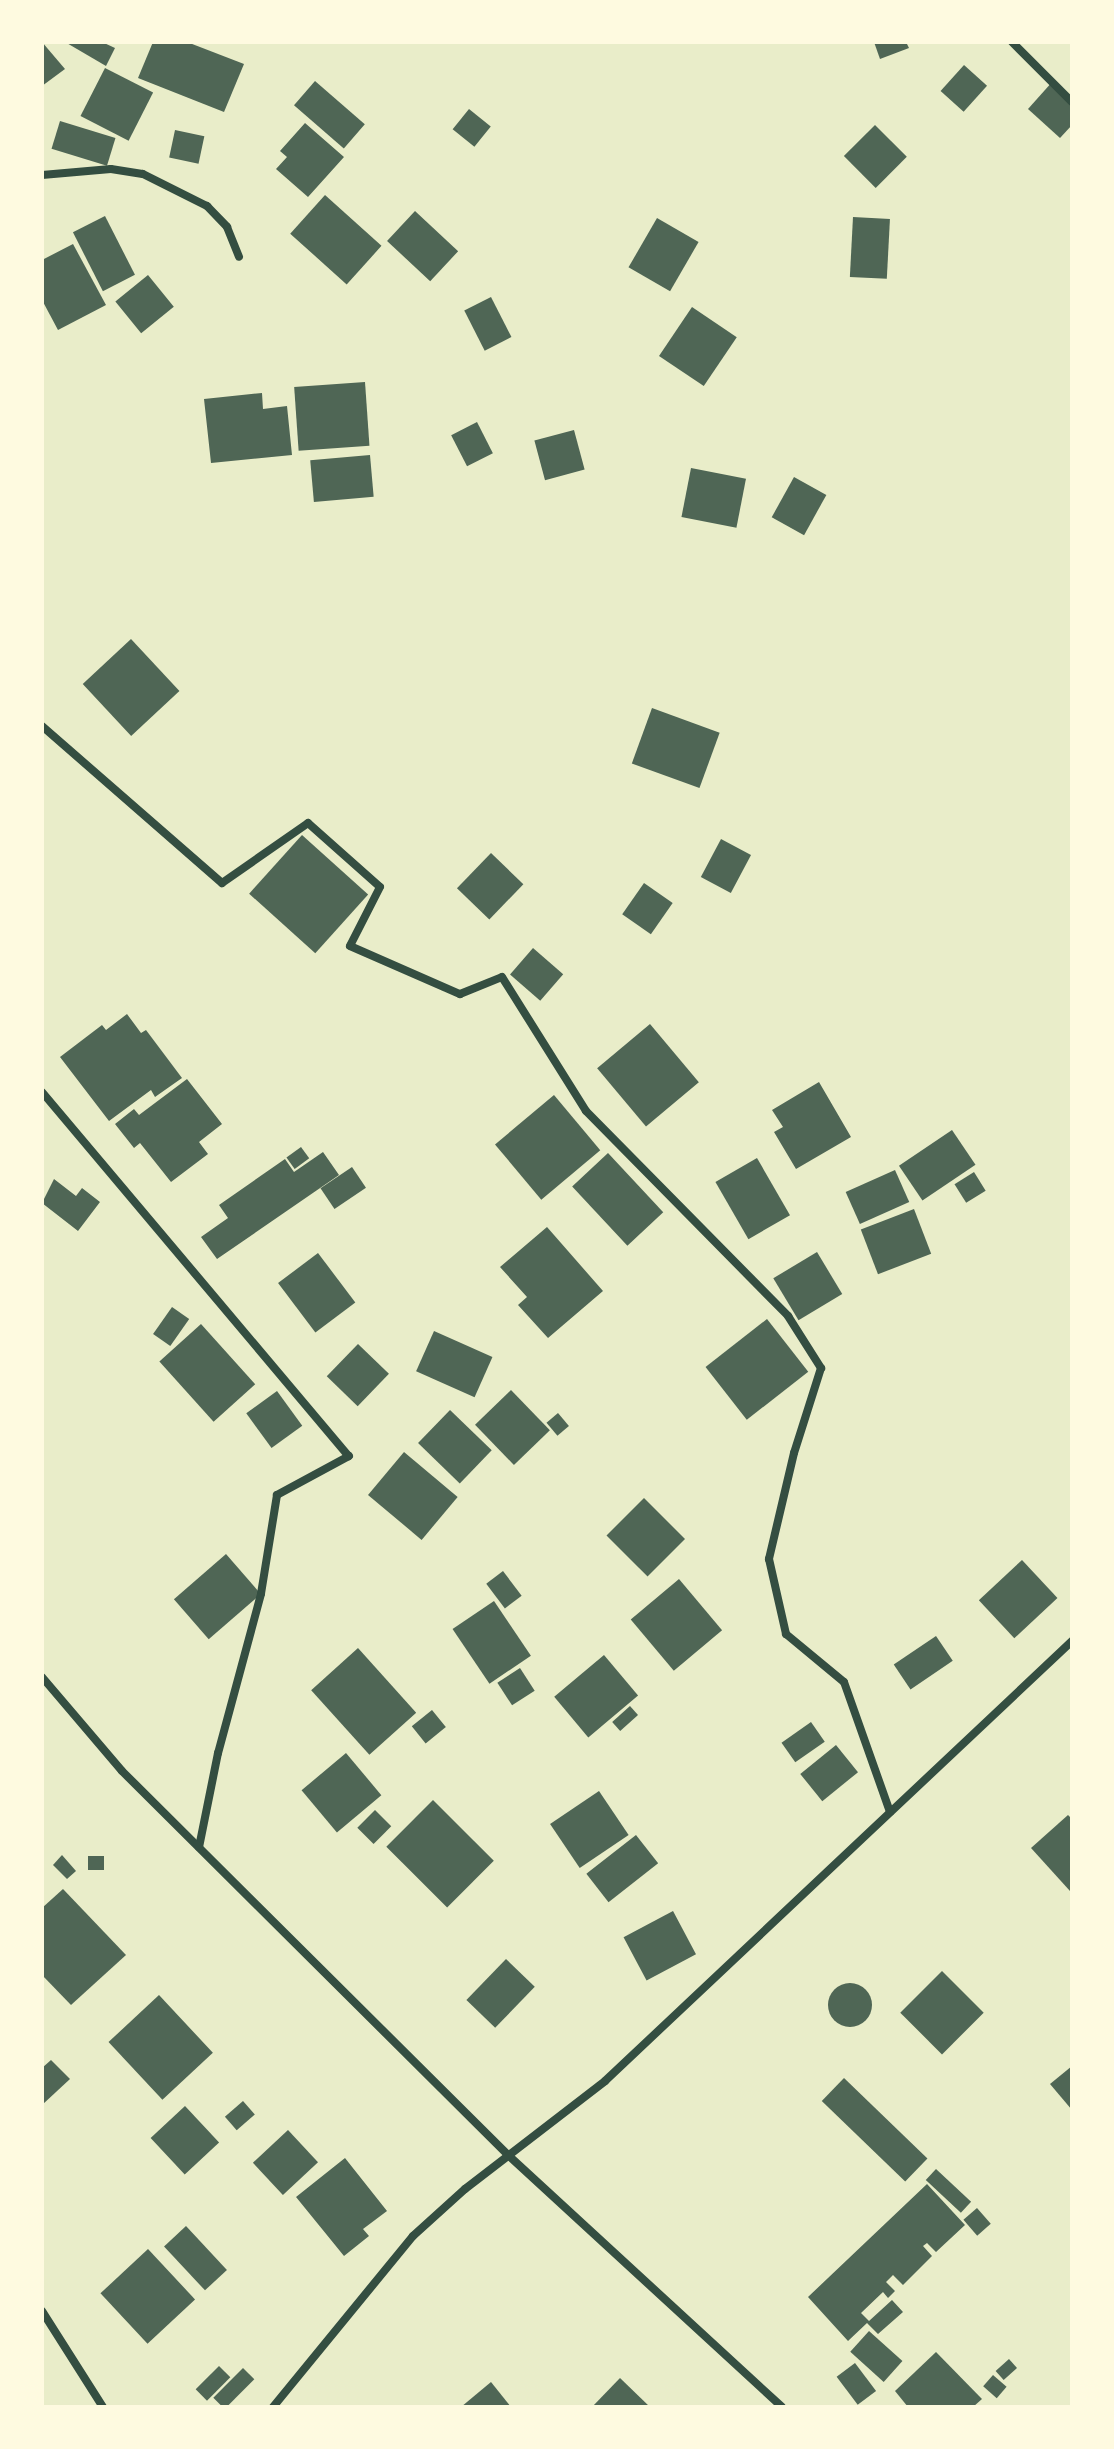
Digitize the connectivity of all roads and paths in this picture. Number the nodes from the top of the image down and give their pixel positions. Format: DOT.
graph roads {
  1 [pos="1012,42"];
  2 [pos="1072,102"];
  3 [pos="42,175"];
  4 [pos="239,257"];
  5 [pos="42,726"];
  6 [pos="42,1092"];
  7 [pos="1072,1641"];
  8 [pos="42,1677"];
  9 [pos="890,1812"];
  10 [pos="199,1847"];
  11 [pos="508,2155"];
  12 [pos="42,2311"];
  13 [pos="103,2407"];
  14 [pos="273,2407"];
  15 [pos="782,2407"];
  1 -- 2 [label="street"];
  3 -- 4 [label="street"];
  5 -- 9 [label="street"];
  6 -- 10 [label="street"];
  7 -- 9 [label="street"];
  8 -- 10 [label="street"];
  9 -- 11 [label="street"];
  10 -- 11 [label="street"];
  11 -- 14 [label="street"];
  11 -- 15 [label="street"];
  12 -- 13 [label="street"];
}
